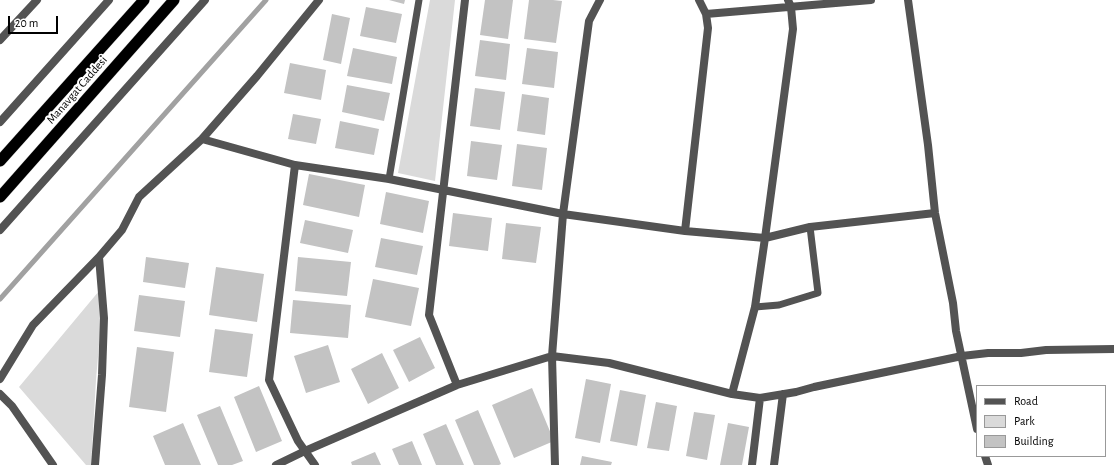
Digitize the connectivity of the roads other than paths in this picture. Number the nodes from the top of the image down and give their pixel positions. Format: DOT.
graph roads {
  1 [pos="37,0"];
  2 [pos="109,0"];
  3 [pos="144,0"];
  4 [pos="174,0"];
  5 [pos="205,0"];
  6 [pos="319,0"];
  7 [pos="419,0"];
  8 [pos="465,0"];
  9 [pos="600,0"];
  10 [pos="699,0"];
  11 [pos="871,0"];
  12 [pos="908,0"];
  13 [pos="790,3"];
  14 [pos="706,14"];
  15 [pos="0,40"];
  16 [pos="0,122"];
  17 [pos="202,139"];
  18 [pos="0,161"];
  19 [pos="295,165"];
  20 [pos="389,179"];
  21 [pos="443,190"];
  22 [pos="0,197"];
  23 [pos="935,213"];
  24 [pos="563,214"];
  25 [pos="810,226"];
  26 [pos="0,230"];
  27 [pos="685,231"];
  28 [pos="765,238"];
  29 [pos="99,256"];
  30 [pos="755,307"];
  31 [pos="1114,349"];
  32 [pos="552,356"];
  33 [pos="962,356"];
  34 [pos="0,379"];
  35 [pos="457,385"];
  36 [pos="0,394"];
  37 [pos="732,394"];
  38 [pos="783,394"];
  39 [pos="760,398"];
  40 [pos="976,425"];
  41 [pos="305,451"];
  42 [pos="53,465"];
  43 [pos="95,465"];
  44 [pos="276,465"];
  45 [pos="314,465"];
  46 [pos="556,465"];
  47 [pos="752,465"];
  48 [pos="774,465"];
  1 -- 15 [label="street"];
  2 -- 16 [label="street"];
  3 -- 18 [label="highway, Manavgat Caddesi"];
  4 -- 22 [label="highway, Manavgat Caddesi"];
  5 -- 26 [label="street"];
  6 -- 17 [label="street"];
  7 -- 20 [label="lane"];
  8 -- 21 [label="street"];
  9 -- 24 [label="street"];
  10 -- 14 [label="street"];
  11 -- 13 [label="street"];
  12 -- 23 [label="street"];
  13 -- 14 [label="street"];
  13 -- 28 [label="street"];
  14 -- 27 [label="street"];
  17 -- 19 [label="street"];
  17 -- 29 [label="street"];
  19 -- 20 [label="street"];
  19 -- 41 [label="street"];
  20 -- 21 [label="street"];
  21 -- 24 [label="street"];
  21 -- 35 [label="street"];
  23 -- 25 [label="street"];
  23 -- 33 [label="street"];
  24 -- 27 [label="street"];
  24 -- 32 [label="street"];
  25 -- 28 [label="street"];
  25 -- 30 [label="lane"];
  27 -- 28 [label="street"];
  28 -- 30 [label="street"];
  29 -- 34 [label="street"];
  29 -- 43 [label="street"];
  30 -- 37 [label="street"];
  31 -- 33 [label="street"];
  32 -- 35 [label="street"];
  32 -- 37 [label="street"];
  32 -- 46 [label="street"];
  33 -- 38 [label="street"];
  33 -- 40 [label="street"];
  35 -- 41 [label="street"];
  36 -- 42 [label="street"];
  37 -- 39 [label="street"];
  38 -- 39 [label="street"];
  38 -- 48 [label="street"];
  39 -- 47 [label="street"];
  41 -- 44 [label="street"];
  41 -- 45 [label="street"];
}
